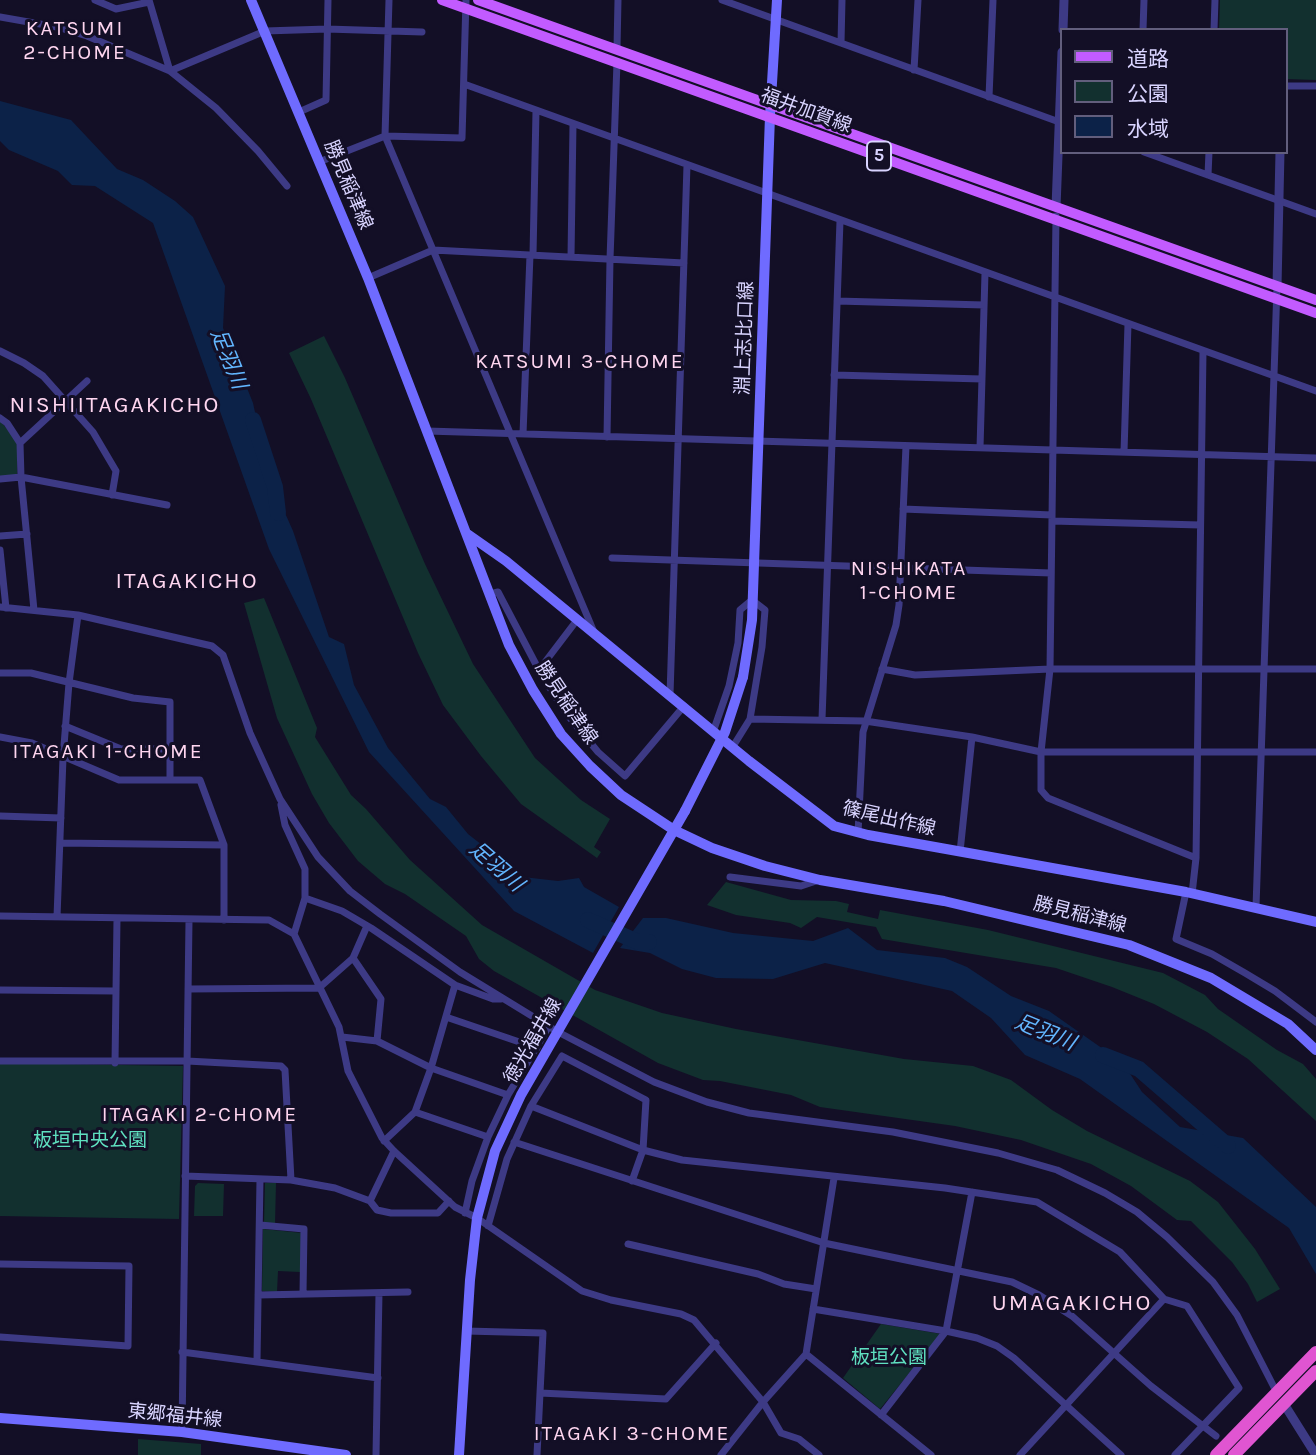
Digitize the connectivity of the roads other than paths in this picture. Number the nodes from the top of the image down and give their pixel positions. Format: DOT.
graph roads {
  1 [pos="95,0"];
  2 [pos="251,0"];
  3 [pos="328,0"];
  4 [pos="389,0"];
  5 [pos="442,0"];
  6 [pos="478,0"];
  7 [pos="618,0"];
  8 [pos="722,0"];
  9 [pos="777,0"];
  10 [pos="842,0"];
  11 [pos="918,0"];
  12 [pos="993,0"];
  13 [pos="1064,0"];
  14 [pos="1144,0"];
  15 [pos="1215,0"];
  16 [pos="149,1"];
  17 [pos="466,4"];
  18 [pos="0,17"];
  19 [pos="776,20"];
  20 [pos="1063,28"];
  21 [pos="1143,28"];
  22 [pos="1214,28"];
  23 [pos="327,29"];
  24 [pos="265,31"];
  25 [pos="388,31"];
  26 [pos="422,32"];
  27 [pos="841,43"];
  28 [pos="617,48"];
  29 [pos="617,62"];
  30 [pos="914,70"];
  31 [pos="170,71"];
  32 [pos="464,84"];
  33 [pos="1288,86"];
  34 [pos="1316,86"];
  35 [pos="989,97"];
  36 [pos="536,111"];
  37 [pos="770,111"];
  38 [pos="299,112"];
  39 [pos="1060,122"];
  40 [pos="573,124"];
  41 [pos="385,136"];
  42 [pos="613,139"];
  43 [pos="1060,139"];
  44 [pos="1150,154"];
  45 [pos="1209,154"];
  46 [pos="1280,154"];
  47 [pos="319,162"];
  48 [pos="687,165"];
  49 [pos="1208,175"];
  50 [pos="287,186"];
  51 [pos="767,194"];
  52 [pos="1278,200"];
  53 [pos="1056,207"];
  54 [pos="1316,214"];
  55 [pos="1055,220"];
  56 [pos="840,221"];
  57 [pos="433,250"];
  58 [pos="532,255"];
  59 [pos="571,257"];
  60 [pos="610,259"];
  61 [pos="684,263"];
  62 [pos="985,273"];
  63 [pos="368,278"];
  64 [pos="1277,286"];
  65 [pos="1055,297"];
  66 [pos="1277,299"];
  67 [pos="1316,300"];
  68 [pos="837,301"];
  69 [pos="984,304"];
  70 [pos="1316,313"];
  71 [pos="1128,324"];
  72 [pos="0,351"];
  73 [pos="1203,351"];
  74 [pos="834,375"];
  75 [pos="1274,376"];
  76 [pos="982,379"];
  77 [pos="86,381"];
  78 [pos="1316,391"];
  79 [pos="66,401"];
  80 [pos="0,418"];
  81 [pos="427,431"];
  82 [pos="512,434"];
  83 [pos="523,434"];
  84 [pos="607,436"];
  85 [pos="679,439"];
  86 [pos="758,441"];
  87 [pos="20,443"];
  88 [pos="832,444"];
  89 [pos="906,446"];
  90 [pos="980,448"];
  91 [pos="1053,450"];
  92 [pos="1124,452"];
  93 [pos="1201,454"];
  94 [pos="1272,457"];
  95 [pos="1316,458"];
  96 [pos="21,477"];
  97 [pos="0,479"];
  98 [pos="112,495"];
  99 [pos="167,505"];
  100 [pos="903,509"];
  101 [pos="1052,518"];
  102 [pos="1200,524"];
  103 [pos="466,533"];
  104 [pos="27,534"];
  105 [pos="0,536"];
  106 [pos="0,550"];
  107 [pos="612,558"];
  108 [pos="676,560"];
  109 [pos="754,563"];
  110 [pos="827,565"];
  111 [pos="900,567"];
  112 [pos="1051,573"];
  113 [pos="489,594"];
  114 [pos="752,600"];
  115 [pos="3,607"];
  116 [pos="34,610"];
  117 [pos="78,615"];
  118 [pos="578,620"];
  119 [pos="594,633"];
  120 [pos="882,669"];
  121 [pos="1050,669"];
  122 [pos="1197,669"];
  123 [pos="1264,669"];
  124 [pos="1316,669"];
  125 [pos="538,670"];
  126 [pos="0,673"];
  127 [pos="743,677"];
  128 [pos="69,683"];
  129 [pos="670,695"];
  130 [pos="684,706"];
  131 [pos="750,719"];
  132 [pos="822,719"];
  133 [pos="865,721"];
  134 [pos="65,726"];
  135 [pos="713,732"];
  136 [pos="0,737"];
  137 [pos="972,737"];
  138 [pos="732,748"];
  139 [pos="170,749"];
  140 [pos="1041,752"];
  141 [pos="1196,752"];
  142 [pos="1261,752"];
  143 [pos="1316,752"];
  144 [pos="63,758"];
  145 [pos="170,780"];
  146 [pos="280,799"];
  147 [pos="0,816"];
  148 [pos="61,818"];
  149 [pos="672,833"];
  150 [pos="858,833"];
  151 [pos="60,843"];
  152 [pos="225,845"];
  153 [pos="960,852"];
  154 [pos="1196,858"];
  155 [pos="730,877"];
  156 [pos="820,880"];
  157 [pos="1189,893"];
  158 [pos="305,898"];
  159 [pos="1256,907"];
  160 [pos="0,916"];
  161 [pos="57,917"];
  162 [pos="117,919"];
  163 [pos="224,920"];
  164 [pos="189,921"];
  165 [pos="1316,922"];
  166 [pos="367,926"];
  167 [pos="294,934"];
  168 [pos="353,958"];
  169 [pos="455,985"];
  170 [pos="319,988"];
  171 [pos="188,989"];
  172 [pos="0,990"];
  173 [pos="116,991"];
  174 [pos="505,999"];
  175 [pos="446,1017"];
  176 [pos="1316,1022"];
  177 [pos="555,1032"];
  178 [pos="342,1037"];
  179 [pos="376,1041"];
  180 [pos="537,1048"];
  181 [pos="1316,1050"];
  182 [pos="0,1061"];
  183 [pos="187,1062"];
  184 [pos="115,1063"];
  185 [pos="431,1068"];
  186 [pos="508,1095"];
  187 [pos="531,1106"];
  188 [pos="415,1112"];
  189 [pos="488,1137"];
  190 [pos="384,1141"];
  191 [pos="514,1142"];
  192 [pos="643,1150"];
  193 [pos="394,1151"];
  194 [pos="185,1176"];
  195 [pos="834,1178"];
  196 [pos="260,1179"];
  197 [pos="291,1180"];
  198 [pos="632,1181"];
  199 [pos="972,1192"];
  200 [pos="370,1201"];
  201 [pos="449,1201"];
  202 [pos="465,1213"];
  203 [pos="477,1217"];
  204 [pos="260,1225"];
  205 [pos="488,1226"];
  206 [pos="824,1243"];
  207 [pos="628,1244"];
  208 [pos="0,1264"];
  209 [pos="957,1270"];
  210 [pos="816,1289"];
  211 [pos="408,1292"];
  212 [pos="379,1293"];
  213 [pos="303,1294"];
  214 [pos="258,1295"];
  215 [pos="1164,1299"];
  216 [pos="813,1309"];
  217 [pos="466,1331"];
  218 [pos="946,1331"];
  219 [pos="0,1338"];
  220 [pos="716,1343"];
  221 [pos="182,1352"];
  222 [pos="1316,1352"];
  223 [pos="1113,1353"];
  224 [pos="806,1354"];
  225 [pos="257,1361"];
  226 [pos="1316,1371"];
  227 [pos="378,1378"];
  228 [pos="540,1393"];
  229 [pos="1280,1399"];
  230 [pos="763,1402"];
  231 [pos="1066,1405"];
  232 [pos="881,1415"];
  233 [pos="0,1418"];
  234 [pos="1201,1425"];
  235 [pos="181,1432"];
  236 [pos="1216,1436"];
  237 [pos="302,1452"];
  238 [pos="1024,1453"];
  239 [pos="346,1455"];
  240 [pos="376,1455"];
  241 [pos="458,1455"];
  242 [pos="537,1455"];
  243 [pos="721,1455"];
  244 [pos="819,1455"];
  245 [pos="931,1455"];
  246 [pos="1121,1455"];
  247 [pos="1175,1455"];
  248 [pos="1216,1455"];
  249 [pos="1234,1455"];
  250 [pos="1316,1455"];
  1 -- 16 [label="street"];
  2 -- 24 [label="main road, 勝見稲津線"];
  3 -- 23 [label="street"];
  4 -- 25 [label="street"];
  5 -- 17 [label="main road, 福井加賀線 / 5"];
  6 -- 28 [label="main road, 福井加賀線 / 5"];
  7 -- 28 [label="street"];
  8 -- 19 [label="street"];
  9 -- 19 [label="main road, 淵上志比口線"];
  10 -- 27 [label="street"];
  11 -- 30 [label="street"];
  12 -- 35 [label="street"];
  13 -- 20 [label="street"];
  14 -- 21 [label="street"];
  15 -- 22 [label="street"];
  16 -- 31 [label="street"];
  17 -- 29 [label="main road, 福井加賀線 / 5"];
  17 -- 32 [label="street"];
  18 -- 31 [label="street"];
  19 -- 27 [label="street"];
  19 -- 37 [label="main road, 淵上志比口線"];
  23 -- 24 [label="street"];
  23 -- 25 [label="street"];
  23 -- 38 [label="street"];
  24 -- 31 [label="street"];
  24 -- 38 [label="main road, 勝見稲津線"];
  25 -- 26 [label="street"];
  25 -- 41 [label="street"];
  27 -- 30 [label="street"];
  28 -- 37 [label="main road, 福井加賀線 / 5"];
  29 -- 37 [label="main road, 福井加賀線 / 5"];
  29 -- 42 [label="street"];
  30 -- 35 [label="street"];
  31 -- 50 [label="street"];
  32 -- 36 [label="street"];
  32 -- 41 [label="street"];
  33 -- 34 [label="street"];
  35 -- 39 [label="street"];
  36 -- 40 [label="street"];
  36 -- 58 [label="street"];
  37 -- 51 [label="main road, 淵上志比口線"];
  37 -- 53 [label="main road, 福井加賀線 / 5"];
  37 -- 55 [label="main road, 福井加賀線 / 5"];
  38 -- 47 [label="main road, 勝見稲津線"];
  40 -- 42 [label="street"];
  40 -- 59 [label="street"];
  41 -- 47 [label="street"];
  41 -- 57 [label="street"];
  42 -- 48 [label="street"];
  42 -- 60 [label="street"];
  43 -- 53 [label="street"];
  44 -- 49 [label="street"];
  45 -- 49 [label="street"];
  46 -- 52 [label="street"];
  47 -- 63 [label="main road, 勝見稲津線"];
  48 -- 51 [label="street"];
  48 -- 61 [label="street"];
  49 -- 52 [label="street"];
  51 -- 56 [label="street"];
  51 -- 86 [label="main road, 淵上志比口線"];
  52 -- 54 [label="street"];
  52 -- 64 [label="street"];
  53 -- 55 [label="street"];
  53 -- 64 [label="main road, 福井加賀線 / 5"];
  55 -- 65 [label="street"];
  55 -- 66 [label="main road, 福井加賀線 / 5"];
  56 -- 62 [label="street"];
  56 -- 68 [label="street"];
  57 -- 58 [label="street"];
  57 -- 63 [label="street"];
  57 -- 82 [label="street"];
  58 -- 59 [label="street"];
  58 -- 83 [label="street"];
  59 -- 60 [label="street"];
  60 -- 61 [label="street"];
  60 -- 84 [label="street"];
  61 -- 85 [label="street"];
  62 -- 65 [label="street"];
  62 -- 69 [label="street"];
  63 -- 81 [label="main road, 勝見稲津線"];
  64 -- 66 [label="street"];
  64 -- 67 [label="main road, 福井加賀線 / 5"];
  65 -- 71 [label="street"];
  65 -- 91 [label="street"];
  66 -- 70 [label="main road, 福井加賀線 / 5"];
  66 -- 75 [label="street"];
  68 -- 69 [label="street"];
  68 -- 74 [label="street"];
  69 -- 76 [label="street"];
  71 -- 73 [label="street"];
  71 -- 92 [label="street"];
  72 -- 79 [label="street"];
  73 -- 75 [label="street"];
  73 -- 93 [label="street"];
  74 -- 76 [label="street"];
  74 -- 88 [label="street"];
  75 -- 78 [label="street"];
  75 -- 94 [label="street"];
  76 -- 90 [label="street"];
  77 -- 79 [label="street"];
  79 -- 87 [label="street"];
  79 -- 98 [label="street"];
  80 -- 87 [label="street"];
  81 -- 82 [label="street"];
  81 -- 103 [label="main road, 勝見稲津線"];
  82 -- 83 [label="street"];
  82 -- 119 [label="street"];
  83 -- 84 [label="street"];
  84 -- 85 [label="street"];
  85 -- 86 [label="street"];
  85 -- 108 [label="street"];
  86 -- 88 [label="street"];
  86 -- 109 [label="main road, 淵上志比口線"];
  87 -- 96 [label="street"];
  88 -- 89 [label="street"];
  88 -- 110 [label="street"];
  89 -- 90 [label="street"];
  89 -- 100 [label="street"];
  90 -- 91 [label="street"];
  91 -- 92 [label="street"];
  91 -- 101 [label="street"];
  92 -- 93 [label="street"];
  93 -- 94 [label="street"];
  93 -- 102 [label="street"];
  94 -- 95 [label="street"];
  94 -- 123 [label="street"];
  96 -- 97 [label="street"];
  96 -- 98 [label="street"];
  96 -- 104 [label="street"];
  98 -- 99 [label="street"];
  100 -- 101 [label="street"];
  100 -- 111 [label="street"];
  101 -- 102 [label="street"];
  101 -- 112 [label="street"];
  102 -- 122 [label="street"];
  103 -- 113 [label="main road, 勝見稲津線"];
  103 -- 118 [label="main road, 篠尾出作線"];
  104 -- 105 [label="street"];
  104 -- 116 [label="street"];
  106 -- 115 [label="street"];
  107 -- 108 [label="street"];
  108 -- 109 [label="street"];
  108 -- 129 [label="street"];
  109 -- 110 [label="street"];
  109 -- 114 [label="main road, 淵上志比口線"];
  110 -- 111 [label="street"];
  110 -- 132 [label="street"];
  111 -- 112 [label="street"];
  111 -- 120 [label="street"];
  112 -- 121 [label="street"];
  113 -- 125 [label="street"];
  113 -- 149 [label="main road, 勝見稲津線"];
  114 -- 127 [label="main road, 淵上志比口線"];
  114 -- 131 [label="street"];
  114 -- 135 [label="street"];
  115 -- 116 [label="street"];
  116 -- 117 [label="street"];
  117 -- 128 [label="street"];
  117 -- 146 [label="street"];
  118 -- 119 [label="main road, 篠尾出作線"];
  118 -- 125 [label="street"];
  119 -- 129 [label="main road, 篠尾出作線"];
  120 -- 121 [label="street"];
  120 -- 133 [label="street"];
  121 -- 122 [label="street"];
  121 -- 140 [label="street"];
  122 -- 123 [label="street"];
  122 -- 141 [label="street"];
  123 -- 124 [label="street"];
  123 -- 142 [label="street"];
  125 -- 130 [label="street"];
  126 -- 128 [label="street"];
  127 -- 149 [label="main road, 徳光福井線, bridge"];
  128 -- 134 [label="street"];
  128 -- 139 [label="street"];
  129 -- 130 [label="main road, 篠尾出作線"];
  130 -- 135 [label="main road, 篠尾出作線"];
  131 -- 132 [label="street"];
  131 -- 138 [label="street"];
  132 -- 133 [label="street"];
  133 -- 137 [label="street"];
  133 -- 150 [label="street"];
  134 -- 139 [label="street"];
  134 -- 144 [label="street"];
  135 -- 138 [label="main road, 篠尾出作線"];
  136 -- 144 [label="street"];
  137 -- 140 [label="street"];
  137 -- 153 [label="street"];
  138 -- 150 [label="main road, 篠尾出作線"];
  139 -- 145 [label="street"];
  140 -- 141 [label="street"];
  140 -- 154 [label="street"];
  141 -- 142 [label="street"];
  141 -- 154 [label="street"];
  142 -- 143 [label="street"];
  142 -- 159 [label="street"];
  144 -- 145 [label="street"];
  144 -- 148 [label="street"];
  145 -- 152 [label="street"];
  146 -- 158 [label="street"];
  146 -- 174 [label="street"];
  147 -- 148 [label="street"];
  148 -- 151 [label="street"];
  149 -- 156 [label="main road, 勝見稲津線"];
  149 -- 177 [label="main road, 徳光福井線"];
  150 -- 153 [label="main road, 篠尾出作線"];
  151 -- 152 [label="street"];
  151 -- 161 [label="street"];
  152 -- 163 [label="street"];
  153 -- 157 [label="main road, 篠尾出作線"];
  154 -- 157 [label="street"];
  155 -- 156 [label="street"];
  156 -- 181 [label="main road, 勝見稲津線"];
  157 -- 159 [label="main road, 篠尾出作線"];
  157 -- 176 [label="street"];
  158 -- 166 [label="street"];
  158 -- 167 [label="street"];
  159 -- 165 [label="main road, 篠尾出作線"];
  160 -- 161 [label="street"];
  161 -- 162 [label="street"];
  162 -- 164 [label="street"];
  162 -- 173 [label="street"];
  163 -- 164 [label="street"];
  163 -- 167 [label="street"];
  164 -- 171 [label="street"];
  166 -- 168 [label="street"];
  166 -- 169 [label="street"];
  167 -- 170 [label="street"];
  168 -- 170 [label="street"];
  168 -- 179 [label="street"];
  169 -- 174 [label="street"];
  169 -- 175 [label="street"];
  170 -- 171 [label="street"];
  170 -- 178 [label="street"];
  171 -- 183 [label="street"];
  172 -- 173 [label="street"];
  173 -- 184 [label="street"];
  174 -- 177 [label="street"];
  175 -- 180 [label="street"];
  175 -- 185 [label="street"];
  177 -- 180 [label="street"];
  177 -- 203 [label="main road, 徳光福井線"];
  177 -- 229 [label="street"];
  178 -- 179 [label="street"];
  178 -- 190 [label="street"];
  179 -- 185 [label="street"];
  180 -- 186 [label="street"];
  182 -- 184 [label="street"];
  183 -- 184 [label="street"];
  183 -- 194 [label="street"];
  183 -- 197 [label="street"];
  185 -- 186 [label="street"];
  185 -- 188 [label="street"];
  186 -- 189 [label="street"];
  187 -- 191 [label="street"];
  187 -- 192 [label="street"];
  187 -- 192 [label="street"];
  188 -- 189 [label="street"];
  188 -- 190 [label="street"];
  189 -- 202 [label="street"];
  190 -- 193 [label="street"];
  191 -- 198 [label="street"];
  191 -- 205 [label="street"];
  192 -- 195 [label="street"];
  192 -- 198 [label="street"];
  193 -- 200 [label="street"];
  193 -- 201 [label="street"];
  194 -- 196 [label="street"];
  194 -- 221 [label="street"];
  195 -- 199 [label="street"];
  195 -- 206 [label="street"];
  196 -- 197 [label="street"];
  196 -- 204 [label="street"];
  197 -- 200 [label="street"];
  198 -- 206 [label="street"];
  199 -- 209 [label="street"];
  199 -- 215 [label="street"];
  200 -- 201 [label="street"];
  201 -- 202 [label="street"];
  202 -- 203 [label="street"];
  203 -- 205 [label="street"];
  203 -- 217 [label="main road, 徳光福井線"];
  204 -- 213 [label="street"];
  204 -- 214 [label="street"];
  205 -- 220 [label="street"];
  206 -- 209 [label="street"];
  206 -- 210 [label="street"];
  207 -- 210 [label="street"];
  208 -- 219 [label="street"];
  209 -- 218 [label="street"];
  209 -- 223 [label="street"];
  210 -- 216 [label="street"];
  211 -- 212 [label="street"];
  212 -- 213 [label="street"];
  212 -- 227 [label="street"];
  213 -- 214 [label="street"];
  214 -- 225 [label="street"];
  215 -- 223 [label="street"];
  215 -- 234 [label="street"];
  216 -- 218 [label="street"];
  216 -- 224 [label="street"];
  217 -- 228 [label="street"];
  217 -- 241 [label="main road, 徳光福井線"];
  218 -- 231 [label="street"];
  218 -- 232 [label="street"];
  220 -- 228 [label="street"];
  220 -- 230 [label="street"];
  221 -- 225 [label="street"];
  221 -- 235 [label="street"];
  222 -- 229 [label="highway"];
  223 -- 231 [label="street"];
  223 -- 234 [label="street"];
  224 -- 230 [label="street"];
  224 -- 232 [label="street"];
  225 -- 227 [label="street"];
  226 -- 229 [label="highway"];
  227 -- 240 [label="street"];
  228 -- 242 [label="street"];
  229 -- 248 [label="highway"];
  229 -- 249 [label="highway"];
  229 -- 250 [label="street"];
  230 -- 243 [label="street"];
  230 -- 244 [label="street"];
  231 -- 238 [label="street"];
  231 -- 246 [label="street"];
  232 -- 245 [label="street"];
  233 -- 235 [label="main road, 東郷福井線"];
  234 -- 236 [label="street"];
  234 -- 247 [label="street"];
  235 -- 237 [label="main road, 東郷福井線"];
  237 -- 239 [label="main road, 東郷福井線"];
}
